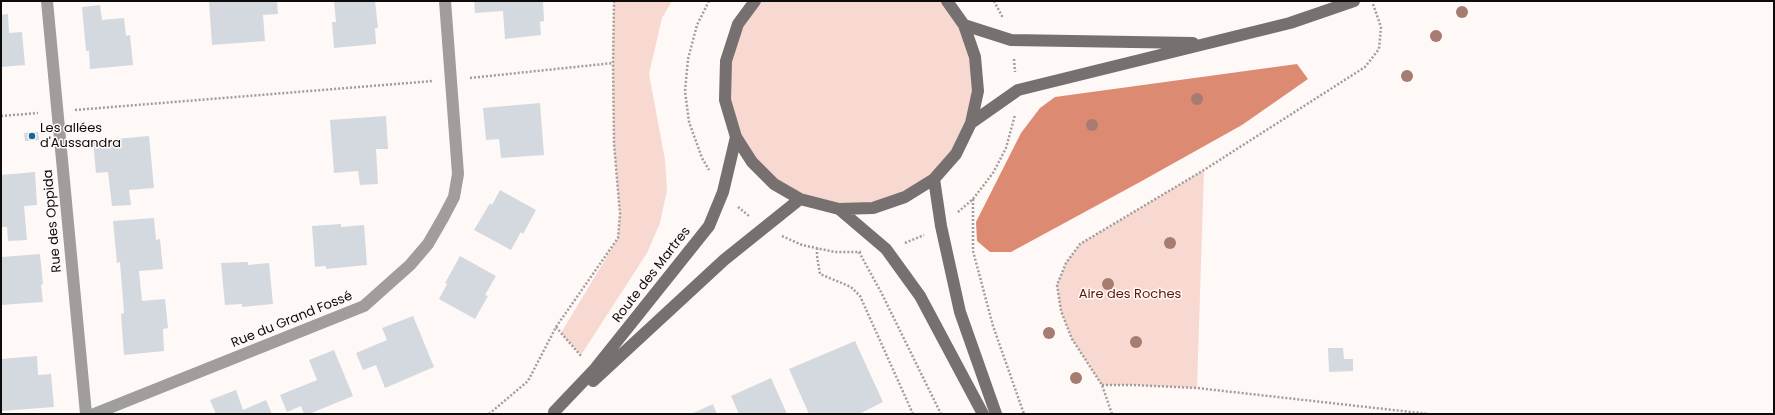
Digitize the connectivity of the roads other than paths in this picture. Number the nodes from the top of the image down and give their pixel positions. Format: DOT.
graph roads {
  1 [pos="47,1"];
  2 [pos="445,1"];
  3 [pos="755,1"];
  4 [pos="947,1"];
  5 [pos="1354,1"];
  6 [pos="964,25"];
  7 [pos="1211,43"];
  8 [pos="971,124"];
  9 [pos="736,137"];
  10 [pos="934,179"];
  11 [pos="800,199"];
  12 [pos="839,209"];
  13 [pos="553,413"];
  14 [pos="86,414"];
  15 [pos="94,414"];
  16 [pos="983,414"];
  17 [pos="996,414"];
  1 -- 14 [label="street, Rue des Oppida"];
  2 -- 15 [label="street, Rue du Grand Fossé"];
  3 -- 9 [label="main road"];
  4 -- 6 [label="main road"];
  5 -- 7 [label="main road"];
  6 -- 7 [label="main road"];
  6 -- 8 [label="main road"];
  7 -- 8 [label="main road"];
  8 -- 10 [label="main road"];
  9 -- 11 [label="main road"];
  9 -- 13 [label="main road, Route des Martres"];
  10 -- 12 [label="main road"];
  10 -- 17 [label="main road"];
  11 -- 12 [label="main road"];
  11 -- 13 [label="main road, Route des Martres"];
  12 -- 16 [label="main road"];
}
